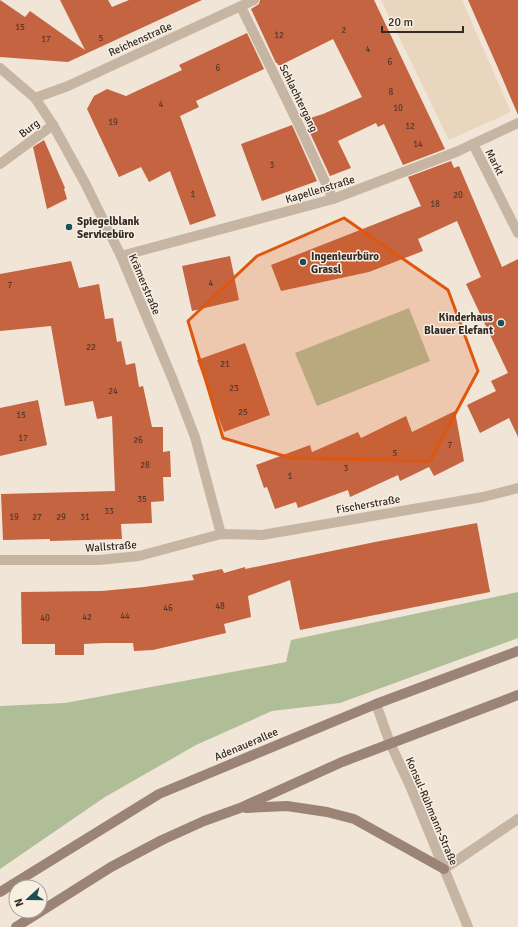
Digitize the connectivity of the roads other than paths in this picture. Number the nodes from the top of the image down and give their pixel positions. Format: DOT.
graph roads {
  1 [pos="254,0"];
  2 [pos="241,7"];
  3 [pos="0,68"];
  4 [pos="35,98"];
  5 [pos="518,123"];
  6 [pos="53,125"];
  7 [pos="473,144"];
  8 [pos="0,164"];
  9 [pos="334,200"];
  10 [pos="518,233"];
  11 [pos="121,256"];
  12 [pos="518,488"];
  13 [pos="221,534"];
  14 [pos="0,560"];
  15 [pos="518,651"];
  16 [pos="518,695"];
  17 [pos="376,704"];
  18 [pos="390,743"];
  19 [pos="240,808"];
  20 [pos="518,819"];
  21 [pos="444,869"];
  22 [pos="0,892"];
  23 [pos="16,927"];
  24 [pos="468,927"];
  1 -- 2 [label="street, Reichenstraße"];
  2 -- 4 [label="street, Reichenstraße"];
  2 -- 9 [label="street, Schlachtergang"];
  3 -- 4 [label="street, Krämerstraße"];
  4 -- 6 [label="street, Krämerstraße"];
  5 -- 7 [label="street, Kapellenstraße"];
  6 -- 8 [label="street, Burg"];
  6 -- 11 [label="street, Krämerstraße"];
  7 -- 9 [label="street, Kapellenstraße"];
  7 -- 10 [label="street, Markt"];
  9 -- 11 [label="street, Kapellenstraße"];
  11 -- 13 [label="street, Krämerstraße"];
  12 -- 13 [label="street, Fischerstraße"];
  13 -- 14 [label="street, Wallstraße"];
  15 -- 17 [label="main road, Adenauerallee"];
  16 -- 18 [label="main road"];
  17 -- 18 [label="street, Konsul-Rühmann-Straße"];
  17 -- 22 [label="main road, Adenauerallee"];
  18 -- 19 [label="main road"];
  18 -- 21 [label="street, Konsul-Rühmann-Straße"];
  19 -- 21 [label="main road"];
  19 -- 23 [label="main road"];
  20 -- 21 [label="street"];
  21 -- 24 [label="street, Konsul-Rühmann-Straße"];
}
